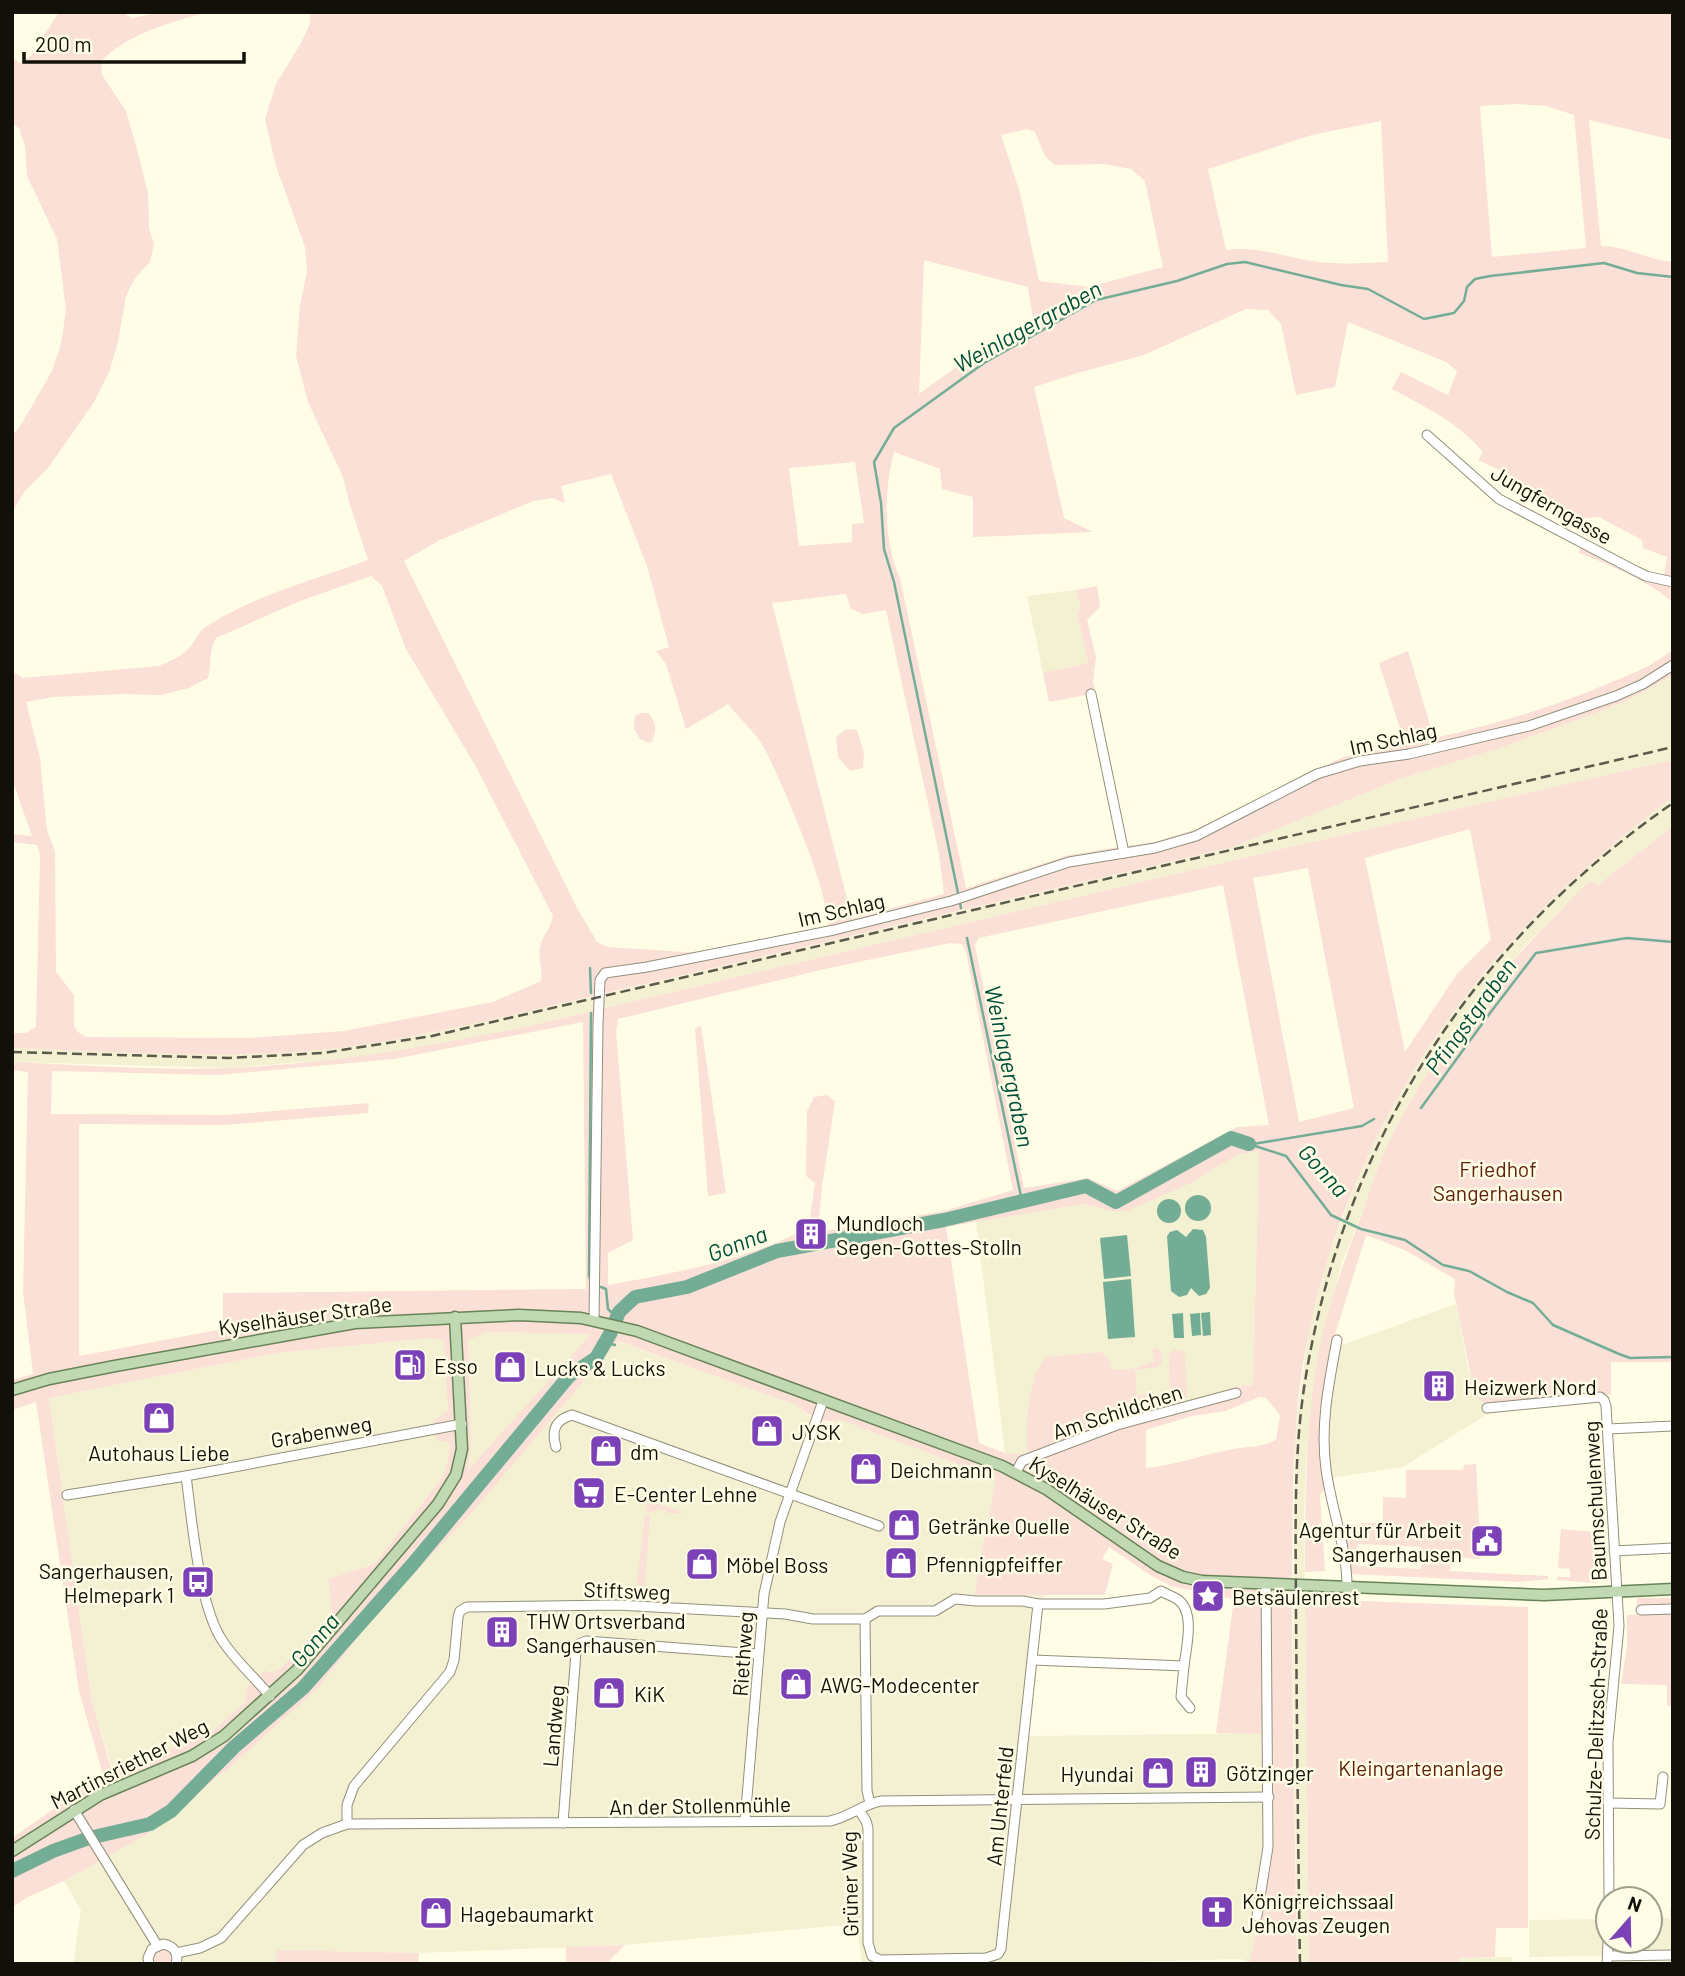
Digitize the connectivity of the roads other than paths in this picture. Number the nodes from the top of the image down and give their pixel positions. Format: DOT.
graph roads {
  1 [pos="1427,435"];
  2 [pos="1673,582"];
  3 [pos="1673,665"];
  4 [pos="1091,694"];
  5 [pos="1124,853"];
  6 [pos="455,1317"];
  7 [pos="598,1320"];
  8 [pos="1338,1339"];
  9 [pos="15,1389"];
  10 [pos="1236,1393"];
  11 [pos="823,1401"];
  12 [pos="1487,1408"];
  13 [pos="462,1424"];
  14 [pos="1673,1426"];
  15 [pos="1608,1429"];
  16 [pos="556,1447"];
  17 [pos="1016,1472"];
  18 [pos="186,1476"];
  19 [pos="790,1493"];
  20 [pos="67,1495"];
  21 [pos="879,1526"];
  22 [pos="1673,1548"];
  23 [pos="1614,1551"];
  24 [pos="1266,1584"];
  25 [pos="1347,1586"];
  26 [pos="1673,1589"];
  27 [pos="1617,1593"];
  28 [pos="1038,1604"];
  29 [pos="1673,1609"];
  30 [pos="1641,1610"];
  31 [pos="762,1613"];
  32 [pos="865,1619"];
  33 [pos="758,1654"];
  34 [pos="1033,1660"];
  35 [pos="1184,1666"];
  36 [pos="270,1696"];
  37 [pos="1190,1708"];
  38 [pos="1663,1777"];
  39 [pos="1269,1797"];
  40 [pos="1018,1800"];
  41 [pos="870,1803"];
  42 [pos="1608,1803"];
  43 [pos="74,1810"];
  44 [pos="859,1811"];
  45 [pos="746,1821"];
  46 [pos="564,1823"];
  47 [pos="347,1824"];
  48 [pos="12,1851"];
  49 [pos="1609,1885"];
  50 [pos="1257,1916"];
  51 [pos="157,1945"];
  52 [pos="176,1953"];
  53 [pos="998,1955"];
  54 [pos="1673,1955"];
  55 [pos="1607,1960"];
  56 [pos="149,1964"];
  57 [pos="176,1964"];
  1 -- 2 [label="street, Jungferngasse"];
  3 -- 5 [label="street, Im Schlag"];
  4 -- 5 [label="street"];
  5 -- 7 [label="street, Im Schlag"];
  6 -- 7 [label="main road, Kyselhäuser Straße"];
  6 -- 9 [label="main road, Kyselhäuser Straße"];
  6 -- 13 [label="main road, Martinsriether Weg"];
  7 -- 11 [label="main road, Kyselhäuser Straße"];
  8 -- 25 [label="street"];
  10 -- 17 [label="street, Am Schildchen"];
  11 -- 17 [label="main road, Kyselhäuser Straße"];
  11 -- 19 [label="street, Riethweg"];
  12 -- 15 [label="street, Baumschulenweg"];
  13 -- 18 [label="street, Grabenweg"];
  13 -- 36 [label="main road, Martinsriether Weg"];
  14 -- 15 [label="street"];
  15 -- 23 [label="street, Baumschulenweg"];
  16 -- 19 [label="street"];
  17 -- 24 [label="main road, Kyselhäuser Straße"];
  18 -- 20 [label="street, Grabenweg"];
  18 -- 36 [label="street"];
  19 -- 21 [label="street"];
  19 -- 31 [label="street, Riethweg"];
  22 -- 23 [label="street"];
  23 -- 27 [label="street, Baumschulenweg"];
  24 -- 25 [label="main road, Kyselhäuser Straße"];
  24 -- 39 [label="street"];
  25 -- 27 [label="main road, Kyselhäuser Straße"];
  26 -- 27 [label="main road, Kyselhäuser Straße"];
  27 -- 42 [label="street, Schulze-Delitzsch-Straße"];
  28 -- 32 [label="street, Stiftsweg"];
  28 -- 34 [label="street, Am Unterfeld"];
  28 -- 35 [label="street"];
  29 -- 30 [label="street"];
  31 -- 32 [label="street, Stiftsweg"];
  31 -- 33 [label="street, Riethweg"];
  31 -- 47 [label="street, Stiftsweg"];
  32 -- 41 [label="street, Grüner Weg"];
  33 -- 45 [label="street, Riethweg"];
  33 -- 46 [label="street, Landweg"];
  34 -- 35 [label="street"];
  34 -- 40 [label="street, Am Unterfeld"];
  35 -- 37 [label="street"];
  36 -- 43 [label="main road, Martinsriether Weg"];
  38 -- 42 [label="street"];
  39 -- 40 [label="street"];
  39 -- 50 [label="street"];
  40 -- 41 [label="street"];
  40 -- 53 [label="street, Am Unterfeld"];
  41 -- 44 [label="street, An der Stollenmühle"];
  42 -- 49 [label="street, Schulze-Delitzsch-Straße"];
  43 -- 48 [label="main road, Martinsriether Weg"];
  43 -- 51 [label="street"];
  44 -- 45 [label="street, An der Stollenmühle"];
  44 -- 53 [label="street, Grüner Weg"];
  45 -- 46 [label="street, An der Stollenmühle"];
  46 -- 47 [label="street, An der Stollenmühle"];
  47 -- 52 [label="street, An der Stollenmühle"];
  51 -- 52 [label="street"];
  51 -- 56 [label="street"];
  52 -- 57 [label="street"];
  54 -- 55 [label="street"];
}
